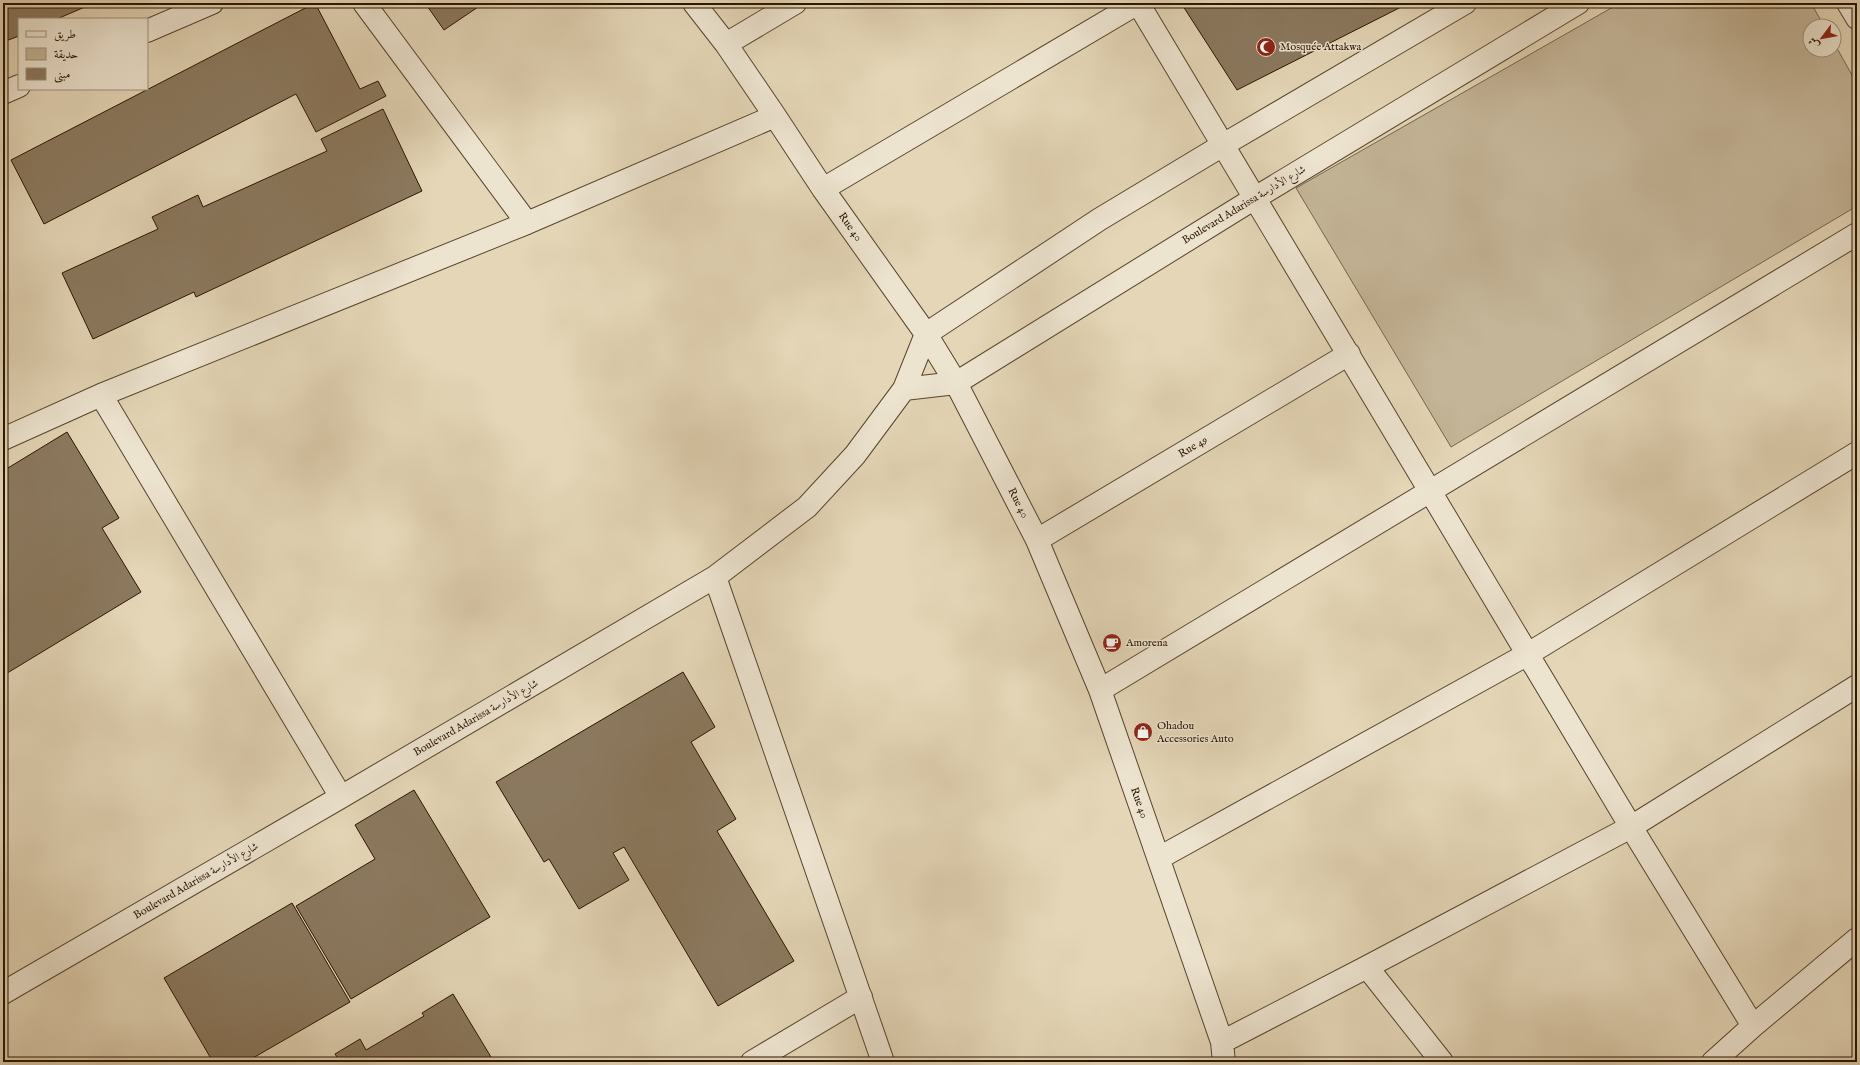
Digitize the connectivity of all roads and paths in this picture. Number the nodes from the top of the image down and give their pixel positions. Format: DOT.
graph roads {
  1 [pos="212,3"];
  2 [pos="364,3"];
  3 [pos="694,3"];
  4 [pos="795,3"];
  5 [pos="1138,3"];
  6 [pos="1465,3"];
  7 [pos="1578,3"];
  8 [pos="1848,3"];
  9 [pos="1857,18"];
  10 [pos="148,31"];
  11 [pos="726,44"];
  12 [pos="18,86"];
  13 [pos="3,93"];
  14 [pos="775,116"];
  15 [pos="1223,145"];
  16 [pos="823,189"];
  17 [pos="1255,198"];
  18 [pos="527,223"];
  19 [pos="1857,234"];
  20 [pos="926,334"];
  21 [pos="1349,354"];
  22 [pos="956,383"];
  23 [pos="904,389"];
  24 [pos="101,395"];
  25 [pos="3,439"];
  26 [pos="1857,453"];
  27 [pos="1430,491"];
  28 [pos="1037,540"];
  29 [pos="715,578"];
  30 [pos="1528,654"];
  31 [pos="1857,686"];
  32 [pos="1100,690"];
  33 [pos="341,797"];
  34 [pos="1631,827"];
  35 [pos="1159,858"];
  36 [pos="1857,939"];
  37 [pos="1367,967"];
  38 [pos="3,993"];
  39 [pos="862,997"];
  40 [pos="1753,1026"];
  41 [pos="1223,1052"];
  42 [pos="752,1062"];
  43 [pos="883,1062"];
  44 [pos="1442,1062"];
  45 [pos="1713,1062"];
  1 -- 10 [label="street"];
  2 -- 18 [label="street"];
  3 -- 11 [label="street, Rue 40"];
  4 -- 11 [label="street"];
  5 -- 15 [label="street"];
  5 -- 16 [label="street"];
  6 -- 15 [label="street"];
  7 -- 17 [label="street, Boulevard Adarissa شارع الأدارسة"];
  8 -- 9 [label="street"];
  11 -- 14 [label="street, Rue 40"];
  12 -- 13 [label="street"];
  14 -- 16 [label="street, Rue 40"];
  14 -- 18 [label="street"];
  15 -- 17 [label="street"];
  15 -- 20 [label="street"];
  16 -- 20 [label="street, Rue 40"];
  17 -- 21 [label="street"];
  17 -- 22 [label="street, Boulevard Adarissa شارع الأدارسة"];
  18 -- 24 [label="street"];
  19 -- 27 [label="street"];
  20 -- 22 [label="street, Rue 40"];
  20 -- 23 [label="street, Boulevard Adarissa شارع الأدارسة"];
  21 -- 27 [label="street"];
  21 -- 28 [label="street, Rue 49"];
  22 -- 23 [label="street, Boulevard Adarissa شارع الأدارسة"];
  22 -- 28 [label="street, Rue 40"];
  23 -- 29 [label="street, Boulevard Adarissa شارع الأدارسة"];
  24 -- 25 [label="street"];
  24 -- 33 [label="street"];
  26 -- 30 [label="street"];
  27 -- 30 [label="street"];
  27 -- 32 [label="street"];
  28 -- 32 [label="street, Rue 40"];
  29 -- 33 [label="street, Boulevard Adarissa شارع الأدارسة"];
  29 -- 39 [label="street"];
  30 -- 34 [label="street"];
  30 -- 35 [label="street"];
  31 -- 34 [label="street"];
  32 -- 35 [label="street, Rue 40"];
  33 -- 38 [label="street, Boulevard Adarissa شارع الأدارسة"];
  34 -- 37 [label="street"];
  34 -- 40 [label="street"];
  35 -- 41 [label="street, Rue 40"];
  36 -- 40 [label="street"];
  37 -- 41 [label="street"];
  37 -- 44 [label="street"];
  39 -- 42 [label="street"];
  39 -- 43 [label="street"];
  40 -- 45 [label="street"];
}
